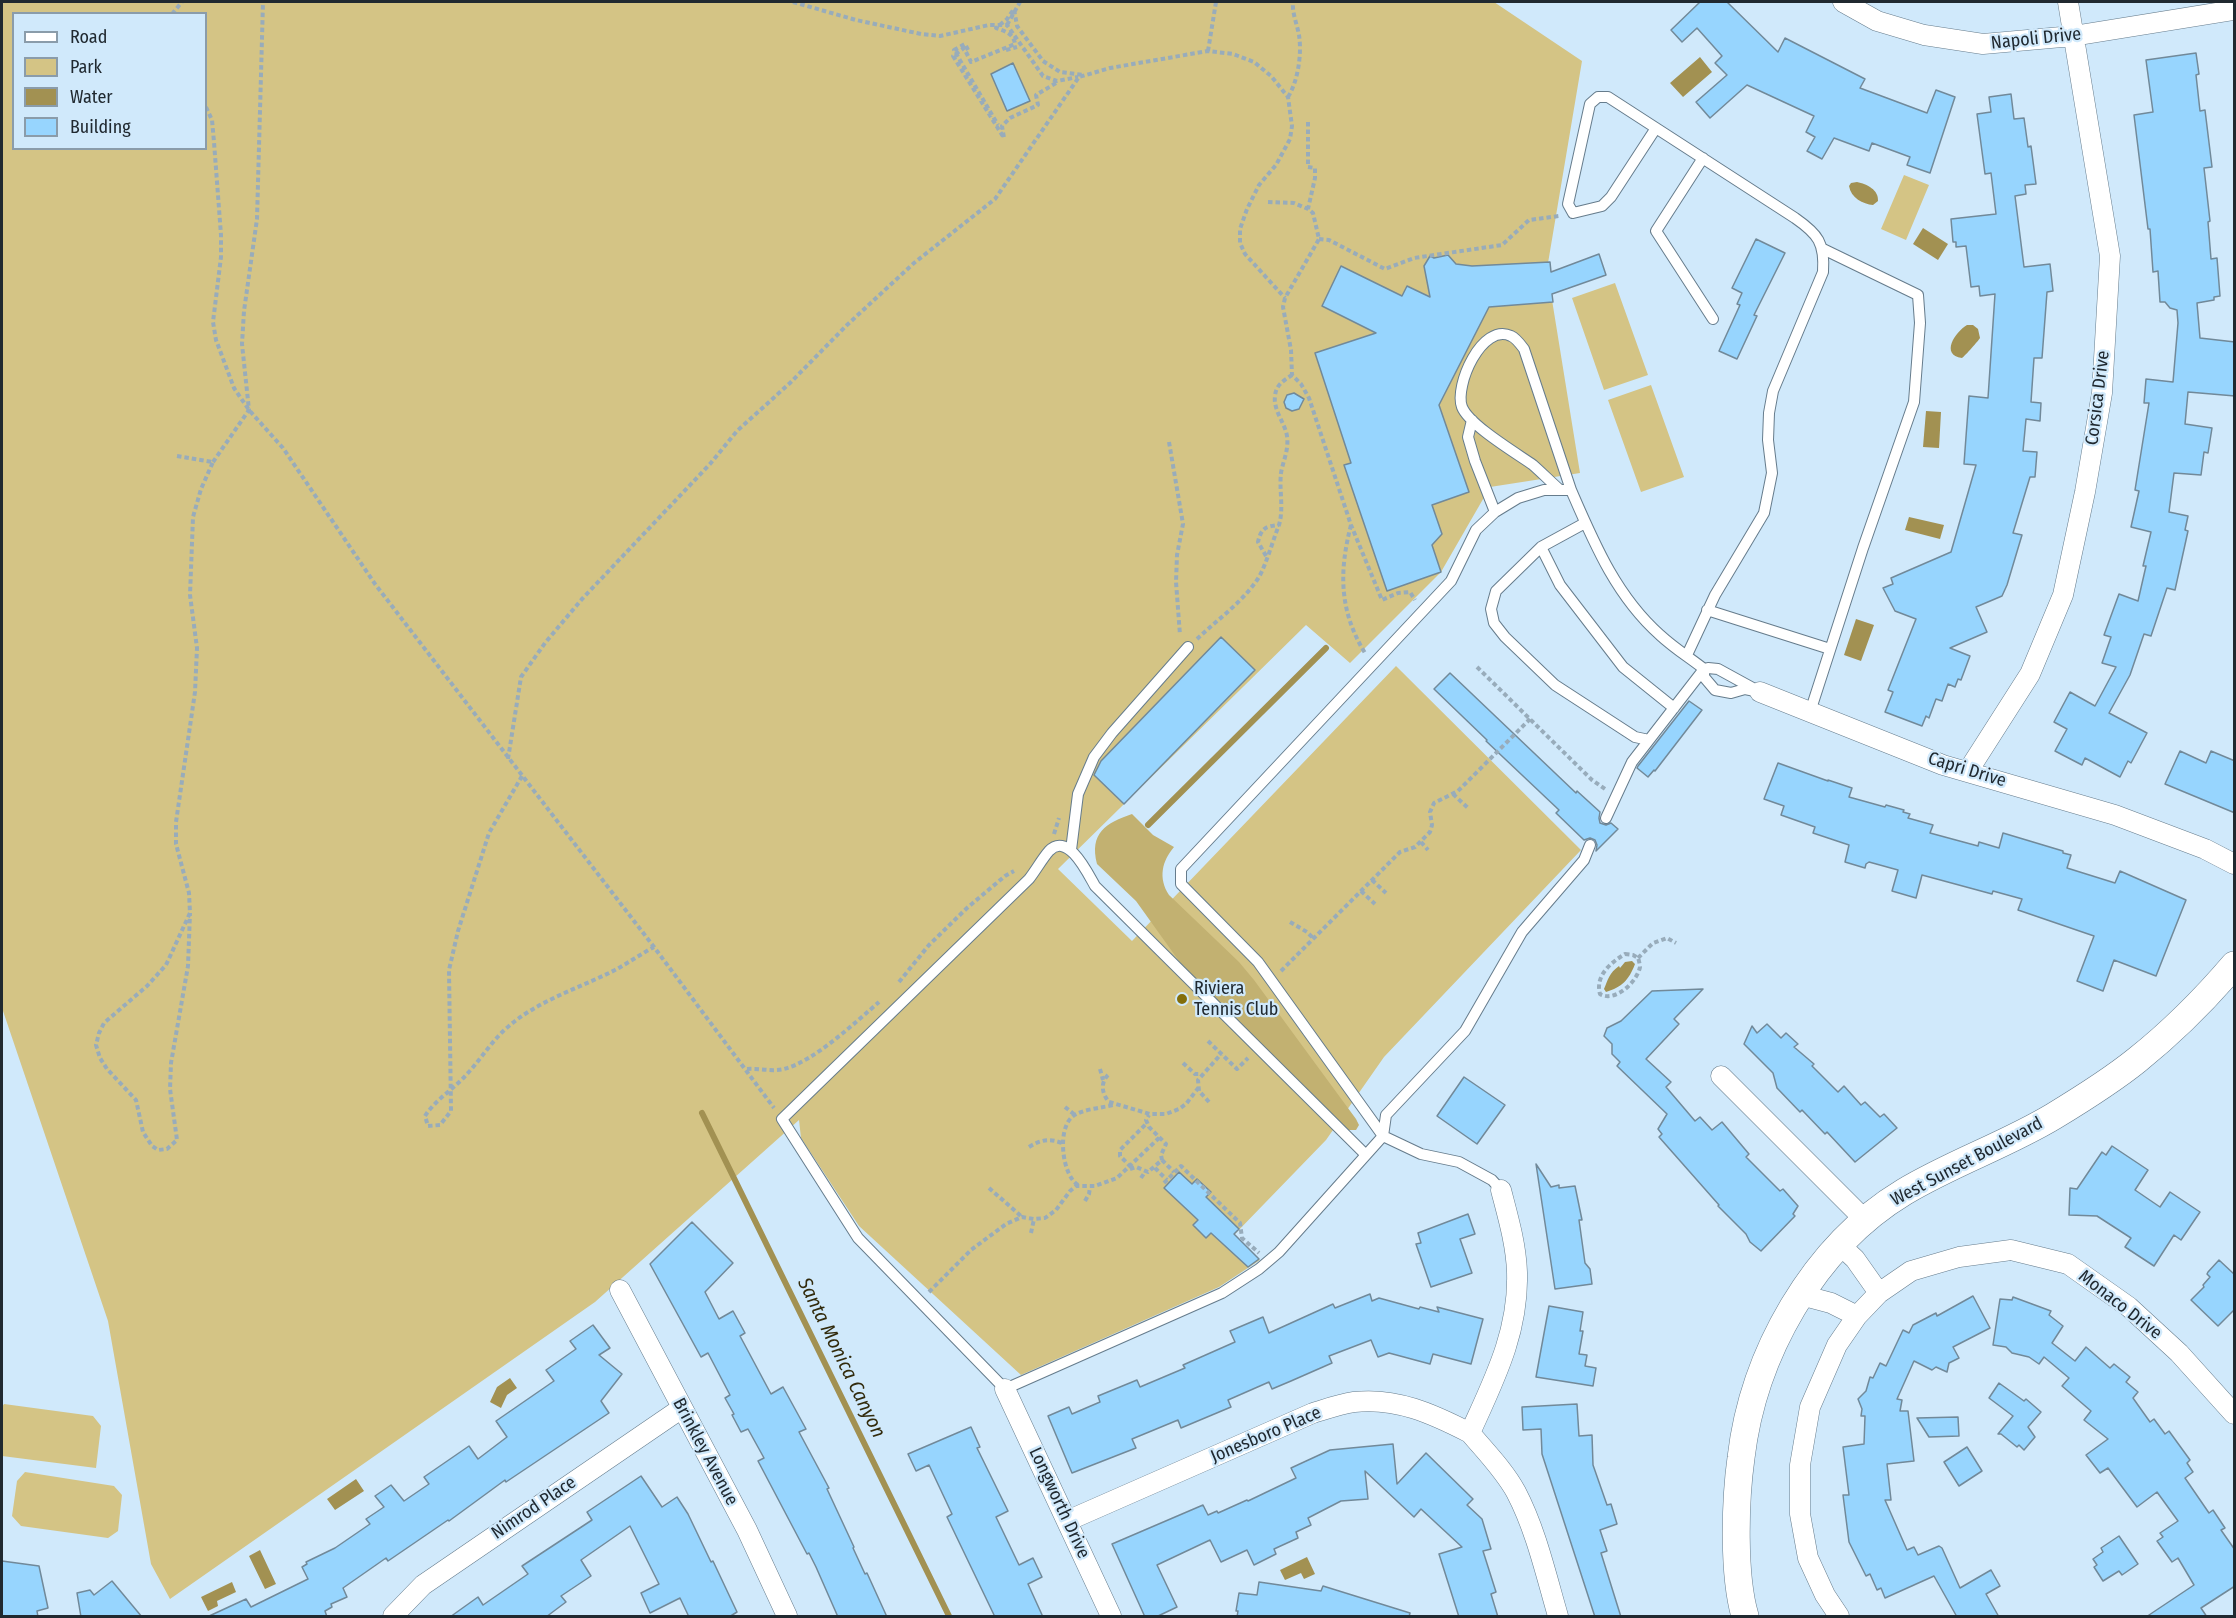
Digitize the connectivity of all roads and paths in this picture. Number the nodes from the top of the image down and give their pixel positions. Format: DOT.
graph roads {
  1 [pos="263,2"];
  2 [pos="793,2"];
  3 [pos="1020,2"];
  4 [pos="1216,2"];
  5 [pos="1293,2"];
  6 [pos="1843,2"];
  7 [pos="2068,2"];
  8 [pos="2235,10"];
  9 [pos="1015,12"];
  10 [pos="999,25"];
  11 [pos="1007,25"];
  12 [pos="2073,36"];
  13 [pos="1017,47"];
  14 [pos="1208,51"];
  15 [pos="993,54"];
  16 [pos="1088,75"];
  17 [pos="1079,77"];
  18 [pos="1056,83"];
  19 [pos="1288,97"];
  20 [pos="207,109"];
  21 [pos="1308,122"];
  22 [pos="1656,128"];
  23 [pos="1703,158"];
  24 [pos="1268,202"];
  25 [pos="1308,209"];
  26 [pos="1573,213"];
  27 [pos="1319,239"];
  28 [pos="1822,249"];
  29 [pos="1285,298"];
  30 [pos="1713,319"];
  31 [pos="249,410"];
  32 [pos="1472,420"];
  33 [pos="1169,442"];
  34 [pos="177,456"];
  35 [pos="213,462"];
  36 [pos="1560,490"];
  37 [pos="1571,490"];
  38 [pos="1495,512"];
  39 [pos="1585,523"];
  40 [pos="1279,525"];
  41 [pos="1351,525"];
  42 [pos="1541,547"];
  43 [pos="1266,556"];
  44 [pos="1707,610"];
  45 [pos="1421,611"];
  46 [pos="1184,645"];
  47 [pos="1830,649"];
  48 [pos="1687,656"];
  49 [pos="1371,664"];
  50 [pos="1477,667"];
  51 [pos="1704,669"];
  52 [pos="1760,692"];
  53 [pos="1674,708"];
  54 [pos="1810,712"];
  55 [pos="1530,719"];
  56 [pos="1649,741"];
  57 [pos="508,759"];
  58 [pos="1968,771"];
  59 [pos="522,776"];
  60 [pos="1617,794"];
  61 [pos="1453,795"];
  62 [pos="1468,808"];
  63 [pos="1606,818"];
  64 [pos="1421,842"];
  65 [pos="1590,846"];
  66 [pos="1428,849"];
  67 [pos="1071,850"];
  68 [pos="2235,864"];
  69 [pos="1372,880"];
  70 [pos="1361,891"];
  71 [pos="1386,893"];
  72 [pos="1375,904"];
  73 [pos="190,913"];
  74 [pos="1290,922"];
  75 [pos="1314,939"];
  76 [pos="1676,943"];
  77 [pos="654,946"];
  78 [pos="1638,958"];
  79 [pos="2235,965"];
  80 [pos="1271,980"];
  81 [pos="1208,1041"];
  82 [pos="1221,1054"];
  83 [pos="1183,1063"];
  84 [pos="1100,1069"];
  85 [pos="1237,1069"];
  86 [pos="1202,1074"];
  87 [pos="1108,1075"];
  88 [pos="1720,1076"];
  89 [pos="1104,1081"];
  90 [pos="1199,1087"];
  91 [pos="452,1090"];
  92 [pos="1209,1102"];
  93 [pos="1114,1105"];
  94 [pos="1065,1107"];
  95 [pos="1150,1114"];
  96 [pos="1075,1115"];
  97 [pos="782,1119"];
  98 [pos="1147,1123"];
  99 [pos="1383,1136"];
  100 [pos="1160,1137"];
  101 [pos="1062,1144"];
  102 [pos="1029,1147"];
  103 [pos="1366,1155"];
  104 [pos="1162,1160"];
  105 [pos="1131,1167"];
  106 [pos="1155,1168"];
  107 [pos="1144,1172"];
  108 [pos="1174,1172"];
  109 [pos="1124,1173"];
  110 [pos="1141,1178"];
  111 [pos="1073,1181"];
  112 [pos="1078,1186"];
  113 [pos="1089,1187"];
  114 [pos="989,1188"];
  115 [pos="1072,1189"];
  116 [pos="1501,1190"];
  117 [pos="1085,1201"];
  118 [pos="1022,1217"];
  119 [pos="1034,1219"];
  120 [pos="1865,1220"];
  121 [pos="1031,1233"];
  122 [pos="1840,1245"];
  123 [pos="1268,1262"];
  124 [pos="620,1290"];
  125 [pos="1879,1293"];
  126 [pos="1801,1295"];
  127 [pos="920,1301"];
  128 [pos="1857,1316"];
  129 [pos="1005,1389"];
  130 [pos="682,1408"];
  131 [pos="2235,1414"];
  132 [pos="1470,1433"];
  133 [pos="1067,1521"];
  134 [pos="393,1617"];
  135 [pos="787,1617"];
  136 [pos="1112,1617"];
  137 [pos="1558,1617"];
  138 [pos="1745,1617"];
  139 [pos="1839,1617"];
  1 -- 31 [label="path"];
  2 -- 10 [label="path"];
  3 -- 9 [label="path"];
  4 -- 14 [label="path"];
  5 -- 19 [label="path"];
  6 -- 12 [label="street, Napoli Drive"];
  7 -- 12 [label="street, Corsica Drive"];
  8 -- 12 [label="street, Napoli Drive"];
  9 -- 10 [label="path"];
  9 -- 11 [label="path"];
  9 -- 16 [label="path"];
  10 -- 11 [label="path"];
  10 -- 15 [label="path"];
  11 -- 17 [label="path"];
  12 -- 58 [label="street, Corsica Drive"];
  13 -- 15 [label="path"];
  14 -- 16 [label="path"];
  14 -- 19 [label="path"];
  15 -- 18 [label="path"];
  16 -- 17 [label="path"];
  17 -- 57 [label="path"];
  19 -- 29 [label="path"];
  20 -- 31 [label="path"];
  21 -- 25 [label="path"];
  22 -- 23 [label="lane"];
  22 -- 26 [label="lane"];
  22 -- 26 [label="lane"];
  23 -- 28 [label="lane"];
  23 -- 30 [label="lane"];
  24 -- 25 [label="path"];
  25 -- 27 [label="path"];
  26 -- 27 [label="path"];
  27 -- 29 [label="path"];
  28 -- 44 [label="lane"];
  28 -- 47 [label="lane"];
  29 -- 41 [label="path"];
  31 -- 35 [label="path"];
  31 -- 57 [label="path"];
  32 -- 36 [label="lane"];
  32 -- 37 [label="lane"];
  32 -- 38 [label="lane"];
  33 -- 46 [label="path"];
  34 -- 35 [label="path"];
  35 -- 73 [label="path"];
  36 -- 37 [label="lane"];
  36 -- 38 [label="lane"];
  37 -- 39 [label="lane"];
  38 -- 45 [label="lane"];
  39 -- 42 [label="lane"];
  39 -- 48 [label="lane"];
  40 -- 43 [label="path"];
  41 -- 45 [label="path"];
  41 -- 49 [label="path"];
  42 -- 53 [label="lane"];
  42 -- 56 [label="lane"];
  44 -- 47 [label="lane"];
  44 -- 48 [label="lane"];
  45 -- 49 [label="lane"];
  46 -- 67 [label="lane"];
  47 -- 54 [label="lane"];
  48 -- 51 [label="lane"];
  49 -- 80 [label="lane"];
  50 -- 55 [label="path"];
  51 -- 52 [label="lane, Capri Drive"];
  51 -- 52 [label="lane"];
  51 -- 53 [label="lane"];
  52 -- 54 [label="street, Capri Drive"];
  53 -- 56 [label="lane"];
  54 -- 58 [label="street, Capri Drive"];
  55 -- 60 [label="path"];
  55 -- 61 [label="path"];
  56 -- 60 [label="lane"];
  57 -- 59 [label="path"];
  58 -- 68 [label="street, Capri Drive"];
  59 -- 77 [label="path"];
  59 -- 91 [label="path"];
  60 -- 63 [label="lane"];
  61 -- 62 [label="path"];
  61 -- 64 [label="path"];
  64 -- 66 [label="path"];
  64 -- 69 [label="path"];
  65 -- 99 [label="lane"];
  67 -- 97 [label="lane"];
  67 -- 103 [label="lane"];
  69 -- 70 [label="path"];
  69 -- 71 [label="path"];
  70 -- 72 [label="path"];
  70 -- 75 [label="path"];
  73 -- 73 [label="path"];
  74 -- 75 [label="path"];
  75 -- 80 [label="path"];
  76 -- 78 [label="path"];
  77 -- 91 [label="path"];
  77 -- 97 [label="path"];
  78 -- 78 [label="path"];
  79 -- 120 [label="main road, West Sunset Boulevard"];
  80 -- 99 [label="lane"];
  81 -- 82 [label="path"];
  82 -- 85 [label="path"];
  82 -- 86 [label="path"];
  83 -- 86 [label="path"];
  84 -- 89 [label="path"];
  86 -- 90 [label="path"];
  87 -- 89 [label="path"];
  88 -- 120 [label="street"];
  89 -- 93 [label="path"];
  90 -- 92 [label="path"];
  90 -- 95 [label="path"];
  91 -- 91 [label="path"];
  93 -- 95 [label="path"];
  93 -- 96 [label="path"];
  94 -- 96 [label="path"];
  95 -- 98 [label="path"];
  96 -- 101 [label="path"];
  97 -- 127 [label="lane"];
  98 -- 100 [label="path"];
  98 -- 105 [label="path"];
  99 -- 103 [label="lane"];
  99 -- 116 [label="lane"];
  100 -- 104 [label="path"];
  100 -- 105 [label="path"];
  101 -- 102 [label="path"];
  101 -- 111 [label="path"];
  103 -- 123 [label="lane"];
  104 -- 106 [label="path"];
  104 -- 108 [label="path"];
  105 -- 109 [label="path"];
  106 -- 107 [label="path"];
  106 -- 108 [label="path"];
  107 -- 109 [label="path"];
  107 -- 110 [label="path"];
  108 -- 123 [label="path"];
  109 -- 113 [label="path"];
  111 -- 112 [label="path"];
  111 -- 115 [label="path"];
  112 -- 113 [label="path"];
  112 -- 115 [label="path"];
  113 -- 117 [label="path"];
  114 -- 118 [label="path"];
  115 -- 119 [label="path"];
  116 -- 132 [label="street"];
  118 -- 119 [label="path"];
  118 -- 127 [label="path"];
  119 -- 121 [label="path"];
  120 -- 122 [label="main road, West Sunset Boulevard"];
  122 -- 125 [label="street"];
  122 -- 126 [label="main road, West Sunset Boulevard"];
  123 -- 129 [label="lane"];
  124 -- 130 [label="street, Brinkley Avenue"];
  125 -- 128 [label="street, Monaco Drive"];
  125 -- 131 [label="street, Monaco Drive"];
  126 -- 128 [label="street"];
  126 -- 138 [label="main road, West Sunset Boulevard"];
  127 -- 129 [label="lane"];
  128 -- 139 [label="street, Monaco Drive"];
  129 -- 133 [label="street, Longworth Drive"];
  130 -- 134 [label="street, Nimrod Place"];
  130 -- 135 [label="street, Brinkley Avenue"];
  132 -- 133 [label="street, Jonesboro Place"];
  132 -- 137 [label="street"];
  133 -- 136 [label="street, Longworth Drive"];
}
